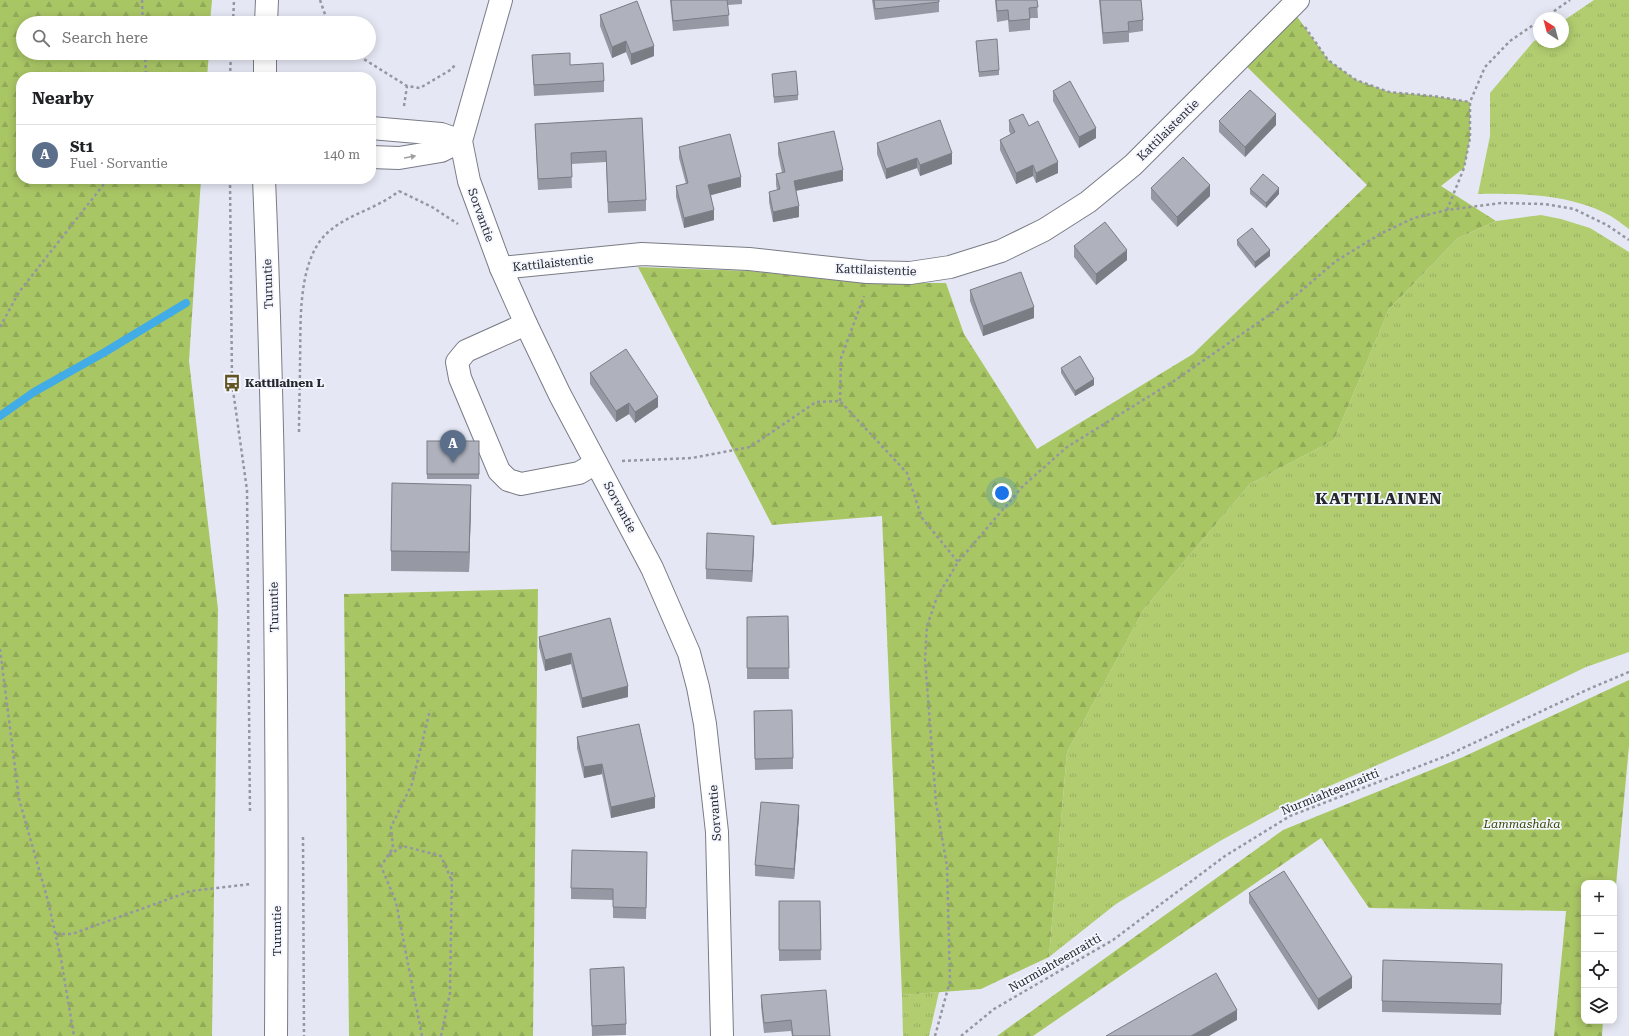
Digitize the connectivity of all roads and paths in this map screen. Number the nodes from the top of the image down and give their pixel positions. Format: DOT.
graph roads {
  1 [pos="142,0"];
  2 [pos="234,0"];
  3 [pos="267,0"];
  4 [pos="320,0"];
  5 [pos="501,0"];
  6 [pos="1570,0"];
  7 [pos="1295,4"];
  8 [pos="1553,12"];
  9 [pos="143,16"];
  10 [pos="233,16"];
  11 [pos="266,16"];
  12 [pos="326,16"];
  13 [pos="1533,26"];
  14 [pos="460,57"];
  15 [pos="145,60"];
  16 [pos="231,60"];
  17 [pos="265,60"];
  18 [pos="365,60"];
  19 [pos="146,72"];
  20 [pos="230,72"];
  21 [pos="265,72"];
  22 [pos="1470,102"];
  23 [pos="376,128"];
  24 [pos="461,141"];
  25 [pos="376,157"];
  26 [pos="104,184"];
  27 [pos="230,184"];
  28 [pos="264,184"];
  29 [pos="1447,210"];
  30 [pos="461,225"];
  31 [pos="1629,240"];
  32 [pos="501,268"];
  33 [pos="867,272"];
  34 [pos="526,324"];
  35 [pos="0,326"];
  36 [pos="840,401"];
  37 [pos="299,436"];
  38 [pos="596,463"];
  39 [pos="958,562"];
  40 [pos="0,649"];
  41 [pos="1629,672"];
  42 [pos="430,710"];
  43 [pos="250,821"];
  44 [pos="303,831"];
  45 [pos="388,855"];
  46 [pos="452,871"];
  47 [pos="250,876"];
  48 [pos="452,881"];
  49 [pos="251,884"];
  50 [pos="251,892"];
  51 [pos="56,934"];
  52 [pos="74,1036"];
  53 [pos="276,1036"];
  54 [pos="304,1036"];
  55 [pos="422,1036"];
  56 [pos="441,1036"];
  57 [pos="722,1036"];
  58 [pos="935,1036"];
  59 [pos="961,1036"];
  1 -- 9 [label="path"];
  2 -- 10 [label="path"];
  3 -- 11 [label="main road"];
  4 -- 12 [label="path"];
  5 -- 24 [label="main road, Sorvantie"];
  6 -- 8 [label="path"];
  7 -- 22 [label="path"];
  7 -- 33 [label="main road, Kattilaistentie"];
  13 -- 22 [label="path"];
  14 -- 18 [label="path"];
  15 -- 19 [label="path"];
  16 -- 20 [label="path"];
  17 -- 21 [label="main road"];
  22 -- 29 [label="path"];
  23 -- 24 [label="main road"];
  25 -- 24 [label="main road, one-way"];
  24 -- 32 [label="main road, Sorvantie"];
  26 -- 35 [label="path"];
  27 -- 43 [label="path"];
  28 -- 53 [label="main road, Turuntie"];
  29 -- 31 [label="path"];
  29 -- 39 [label="path"];
  30 -- 37 [label="path"];
  32 -- 33 [label="main road, Kattilaistentie"];
  32 -- 34 [label="main road, Sorvantie"];
  33 -- 36 [label="path"];
  34 -- 38 [label="main road, Sorvantie"];
  34 -- 38 [label="main road"];
  36 -- 38 [label="path"];
  36 -- 39 [label="path"];
  38 -- 57 [label="main road, Sorvantie"];
  39 -- 58 [label="path"];
  40 -- 51 [label="path"];
  41 -- 59 [label="path, Nurmiahteenraitti"];
  42 -- 45 [label="path"];
  44 -- 54 [label="path"];
  45 -- 48 [label="path"];
  45 -- 55 [label="path"];
  46 -- 48 [label="path"];
  47 -- 49 [label="path"];
  48 -- 56 [label="path"];
  49 -- 50 [label="path"];
  49 -- 51 [label="path"];
  51 -- 52 [label="path"];
}
